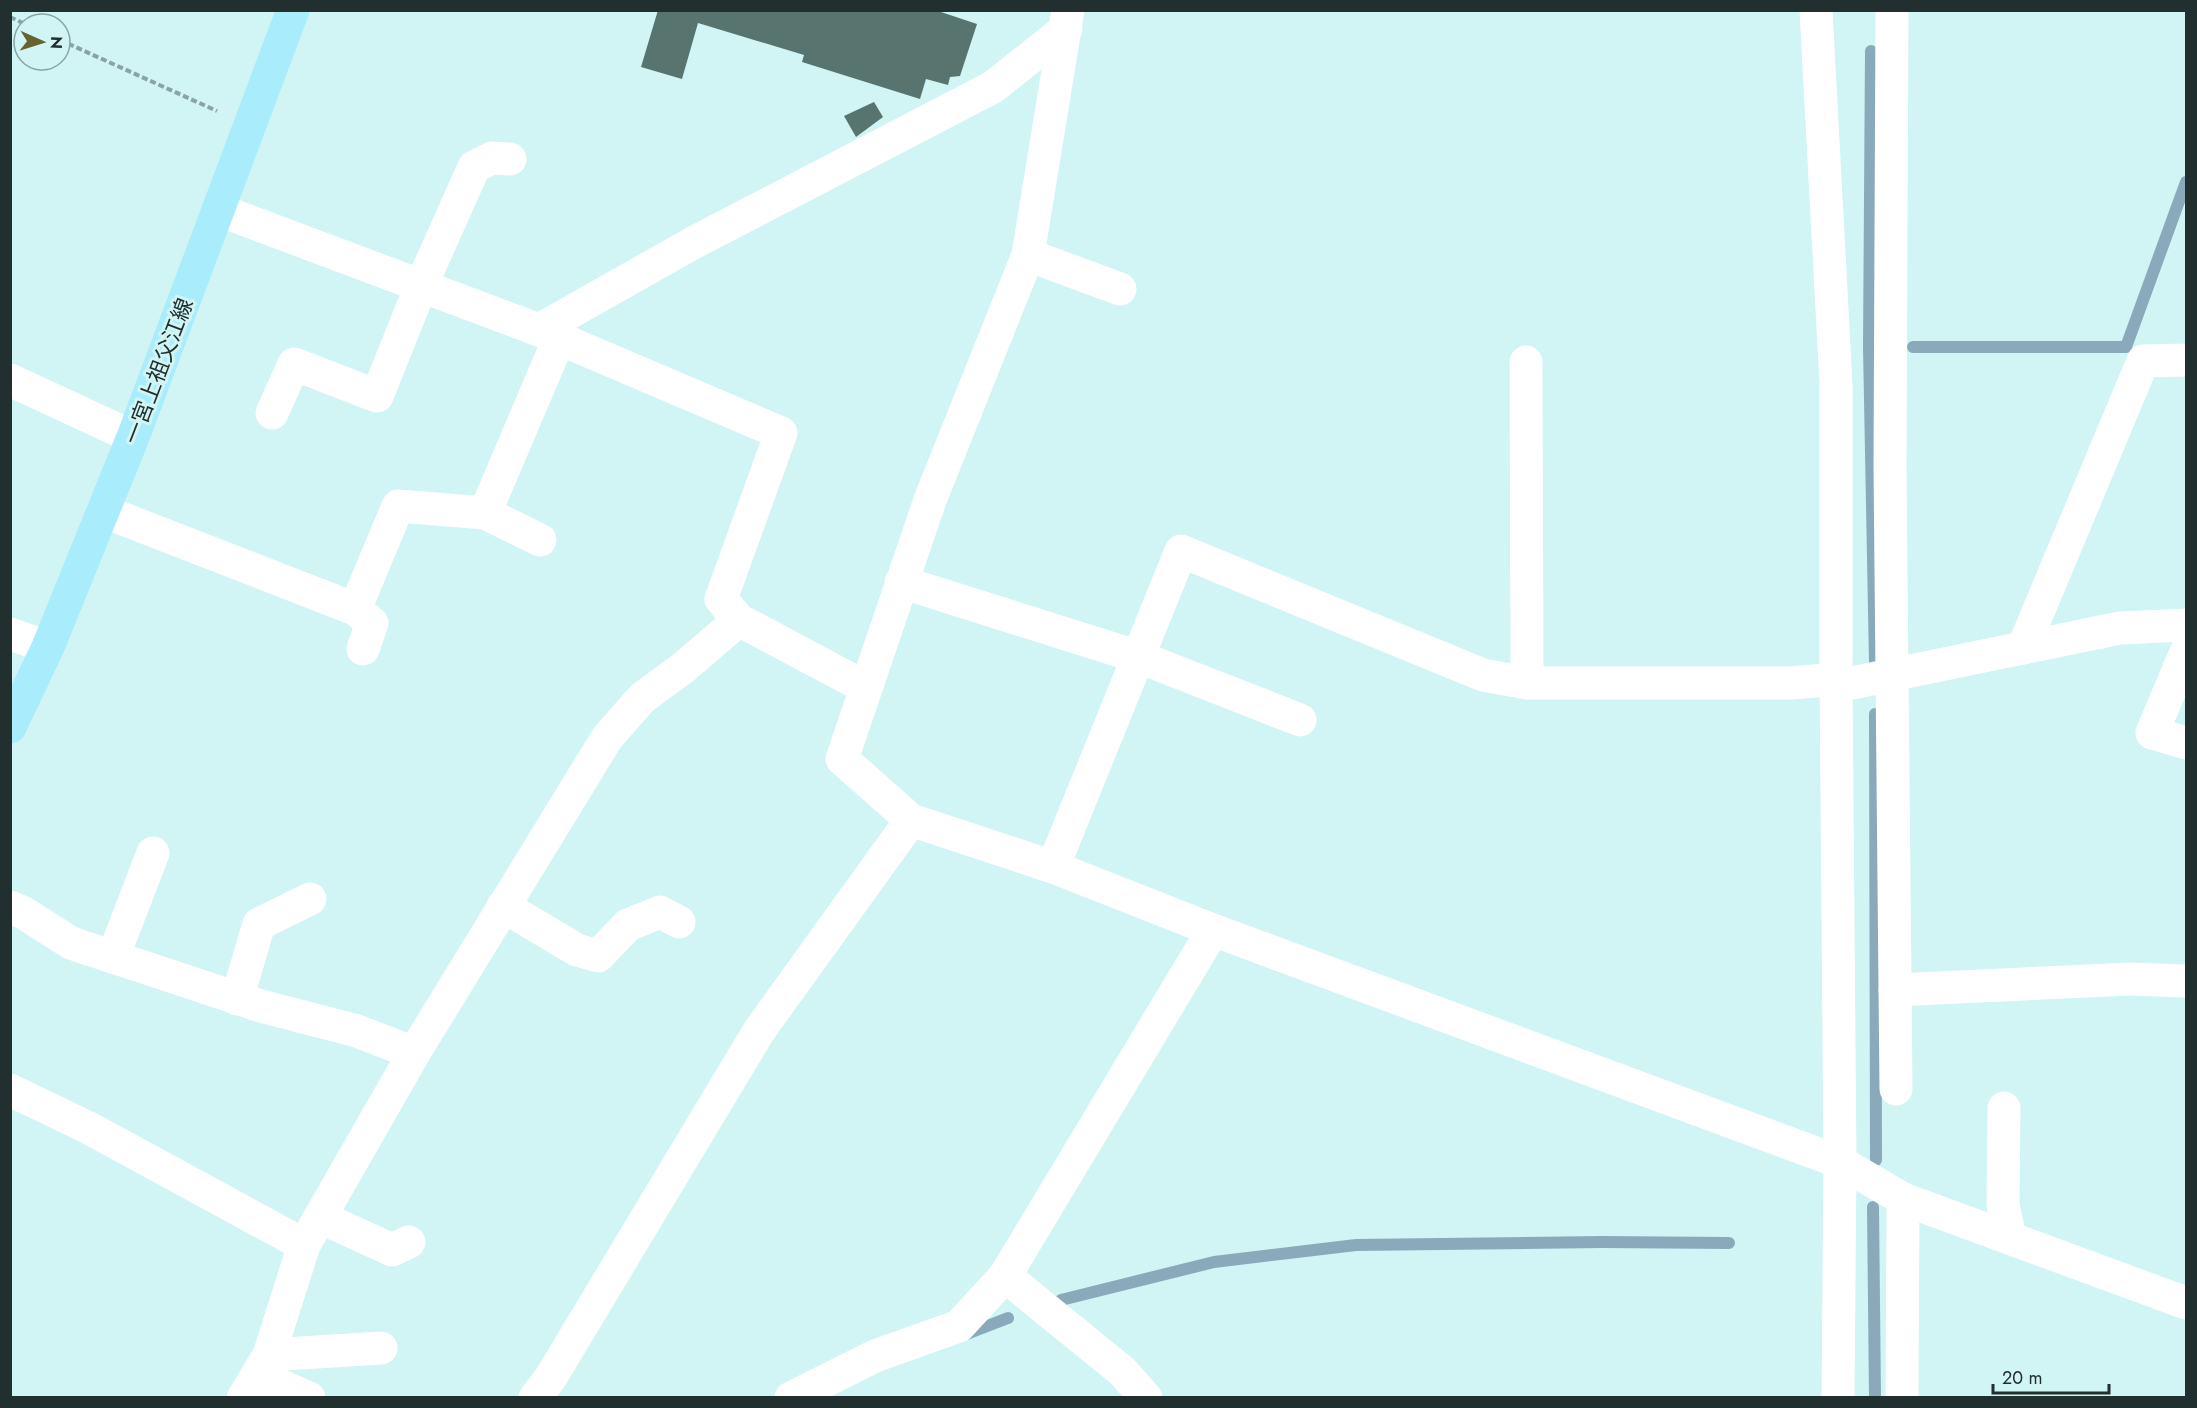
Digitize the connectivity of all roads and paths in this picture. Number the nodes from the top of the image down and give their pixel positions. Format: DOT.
graph roads {
  1 [pos="293,10"];
  2 [pos="1816,10"];
  3 [pos="1892,10"];
  4 [pos="1067,20"];
  5 [pos="72,45"];
  6 [pos="251,127"];
  7 [pos="510,159"];
  8 [pos="219,210"];
  9 [pos="1028,255"];
  10 [pos="421,286"];
  11 [pos="1120,289"];
  12 [pos="549,335"];
  13 [pos="2187,360"];
  14 [pos="1526,362"];
  15 [pos="10,380"];
  16 [pos="272,413"];
  17 [pos="133,437"];
  18 [pos="103,511"];
  19 [pos="485,513"];
  20 [pos="540,540"];
  21 [pos="901,582"];
  22 [pos="355,609"];
  23 [pos="739,620"];
  24 [pos="2187,625"];
  25 [pos="10,634"];
  26 [pos="48,648"];
  27 [pos="2023,648"];
  28 [pos="363,649"];
  29 [pos="2187,652"];
  30 [pos="1139,657"];
  31 [pos="1892,674"];
  32 [pos="1836,679"];
  33 [pos="1527,683"];
  34 [pos="865,687"];
  35 [pos="1300,720"];
  36 [pos="10,727"];
  37 [pos="2187,743"];
  38 [pos="911,820"];
  39 [pos="153,854"];
  40 [pos="1053,867"];
  41 [pos="310,899"];
  42 [pos="503,906"];
  43 [pos="10,907"];
  44 [pos="679,922"];
  45 [pos="1213,930"];
  46 [pos="113,957"];
  47 [pos="2187,981"];
  48 [pos="1895,990"];
  49 [pos="237,999"];
  50 [pos="414,1053"];
  51 [pos="1896,1089"];
  52 [pos="10,1090"];
  53 [pos="2004,1108"];
  54 [pos="1840,1162"];
  55 [pos="1904,1199"];
  56 [pos="320,1217"];
  57 [pos="2010,1238"];
  58 [pos="409,1242"];
  59 [pos="304,1245"];
  60 [pos="1005,1276"];
  61 [pos="2187,1303"];
  62 [pos="381,1348"];
  63 [pos="256,1376"];
  64 [pos="552,1391"];
  65 [pos="309,1398"];
  66 [pos="791,1398"];
  67 [pos="1146,1398"];
  68 [pos="1838,1398"];
  69 [pos="1902,1398"];
  1 -- 6 [label="main road, 一宮上祖父江線"];
  2 -- 32 [label="street"];
  3 -- 31 [label="street"];
  4 -- 9 [label="street"];
  4 -- 12 [label="street"];
  5 -- 6 [label="path"];
  6 -- 8 [label="main road, 一宮上祖父江線"];
  7 -- 10 [label="street"];
  8 -- 10 [label="street"];
  8 -- 17 [label="main road, 一宮上祖父江線"];
  9 -- 11 [label="street"];
  9 -- 21 [label="street"];
  10 -- 12 [label="street"];
  10 -- 16 [label="street"];
  12 -- 19 [label="street"];
  12 -- 23 [label="street"];
  13 -- 27 [label="street"];
  14 -- 33 [label="street"];
  15 -- 17 [label="street"];
  17 -- 18 [label="main road, 一宮上祖父江線"];
  18 -- 22 [label="street"];
  18 -- 26 [label="main road, 一宮上祖父江線"];
  19 -- 20 [label="street"];
  19 -- 22 [label="street"];
  21 -- 30 [label="street"];
  21 -- 34 [label="street"];
  22 -- 28 [label="street"];
  23 -- 34 [label="street"];
  23 -- 42 [label="street"];
  24 -- 27 [label="street"];
  25 -- 26 [label="street"];
  26 -- 36 [label="main road, 一宮上祖父江線"];
  27 -- 31 [label="street"];
  29 -- 37 [label="street"];
  30 -- 33 [label="street"];
  30 -- 35 [label="street"];
  30 -- 40 [label="street"];
  31 -- 32 [label="street"];
  31 -- 48 [label="street"];
  32 -- 33 [label="street"];
  32 -- 54 [label="street"];
  34 -- 38 [label="street"];
  38 -- 40 [label="street"];
  38 -- 64 [label="street"];
  39 -- 46 [label="street"];
  40 -- 45 [label="street"];
  41 -- 49 [label="street"];
  42 -- 44 [label="street"];
  42 -- 50 [label="street"];
  43 -- 46 [label="street"];
  45 -- 54 [label="street"];
  45 -- 60 [label="street"];
  46 -- 49 [label="street"];
  47 -- 48 [label="street"];
  48 -- 51 [label="street"];
  49 -- 50 [label="street"];
  50 -- 56 [label="street"];
  52 -- 59 [label="street"];
  53 -- 57 [label="street"];
  54 -- 55 [label="street"];
  54 -- 68 [label="street"];
  55 -- 57 [label="street"];
  55 -- 69 [label="street"];
  56 -- 58 [label="street"];
  56 -- 59 [label="street"];
  57 -- 61 [label="street"];
  59 -- 63 [label="street"];
  60 -- 66 [label="street"];
  60 -- 67 [label="street"];
  62 -- 63 [label="street"];
  63 -- 65 [label="street"];
}
